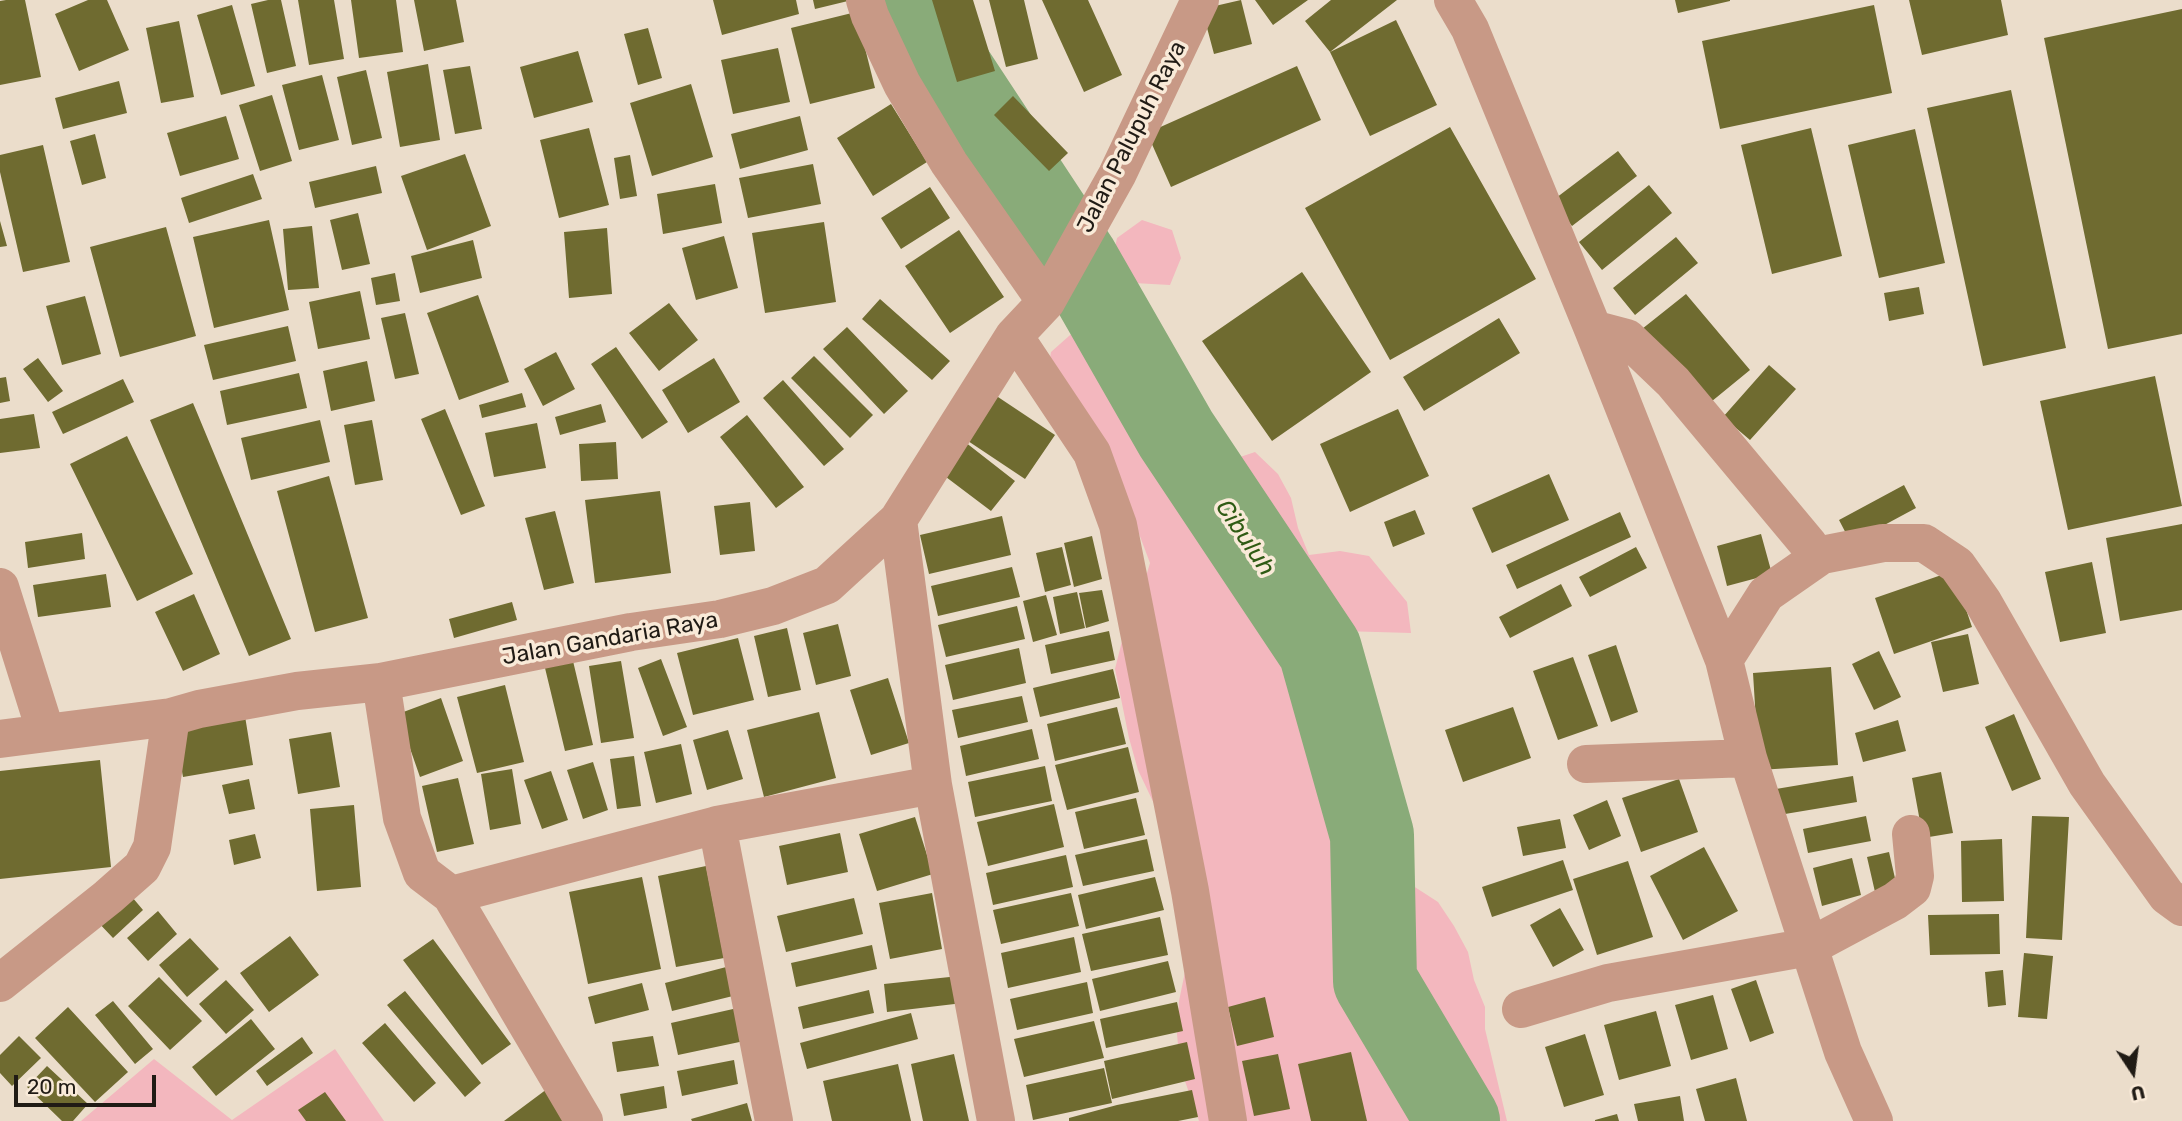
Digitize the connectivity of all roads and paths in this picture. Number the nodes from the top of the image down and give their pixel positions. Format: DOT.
graph roads {
  1 [pos="865,0"];
  2 [pos="1200,0"];
  3 [pos="1454,0"];
  4 [pos="1054,287"];
  5 [pos="1593,329"];
  6 [pos="1014,336"];
  7 [pos="898,520"];
  8 [pos="1809,545"];
  9 [pos="0,587"];
  10 [pos="1724,660"];
  11 [pos="381,682"];
  12 [pos="171,717"];
  13 [pos="46,733"];
  14 [pos="0,739"];
  15 [pos="1748,758"];
  16 [pos="1586,764"];
  17 [pos="933,785"];
  18 [pos="717,825"];
  19 [pos="1911,834"];
  20 [pos="451,895"];
  21 [pos="2182,907"];
  22 [pos="1809,947"];
  23 [pos="0,983"];
  24 [pos="1521,1009"];
  25 [pos="584,1121"];
  26 [pos="774,1121"];
  27 [pos="996,1121"];
  28 [pos="1228,1121"];
  29 [pos="1874,1121"];
  1 -- 4 [label="street"];
  2 -- 4 [label="street, Jalan Palupuh Raya"];
  3 -- 5 [label="street"];
  4 -- 6 [label="street, Jalan Gandaria Raya"];
  5 -- 8 [label="street"];
  5 -- 10 [label="street"];
  6 -- 7 [label="street, Jalan Gandaria Raya"];
  6 -- 28 [label="street"];
  7 -- 11 [label="street, Jalan Gandaria Raya"];
  7 -- 17 [label="street"];
  9 -- 13 [label="street"];
  10 -- 15 [label="street"];
  10 -- 21 [label="street"];
  11 -- 12 [label="street, Jalan Gandaria Raya"];
  11 -- 20 [label="street"];
  12 -- 13 [label="street, Jalan Gandaria Raya"];
  12 -- 23 [label="street"];
  13 -- 14 [label="street, Jalan Gandaria Raya"];
  15 -- 16 [label="street"];
  15 -- 22 [label="street"];
  17 -- 18 [label="street"];
  17 -- 27 [label="street"];
  18 -- 20 [label="street"];
  18 -- 26 [label="street"];
  19 -- 22 [label="street"];
  20 -- 25 [label="street"];
  22 -- 24 [label="street"];
  22 -- 29 [label="street"];
}
